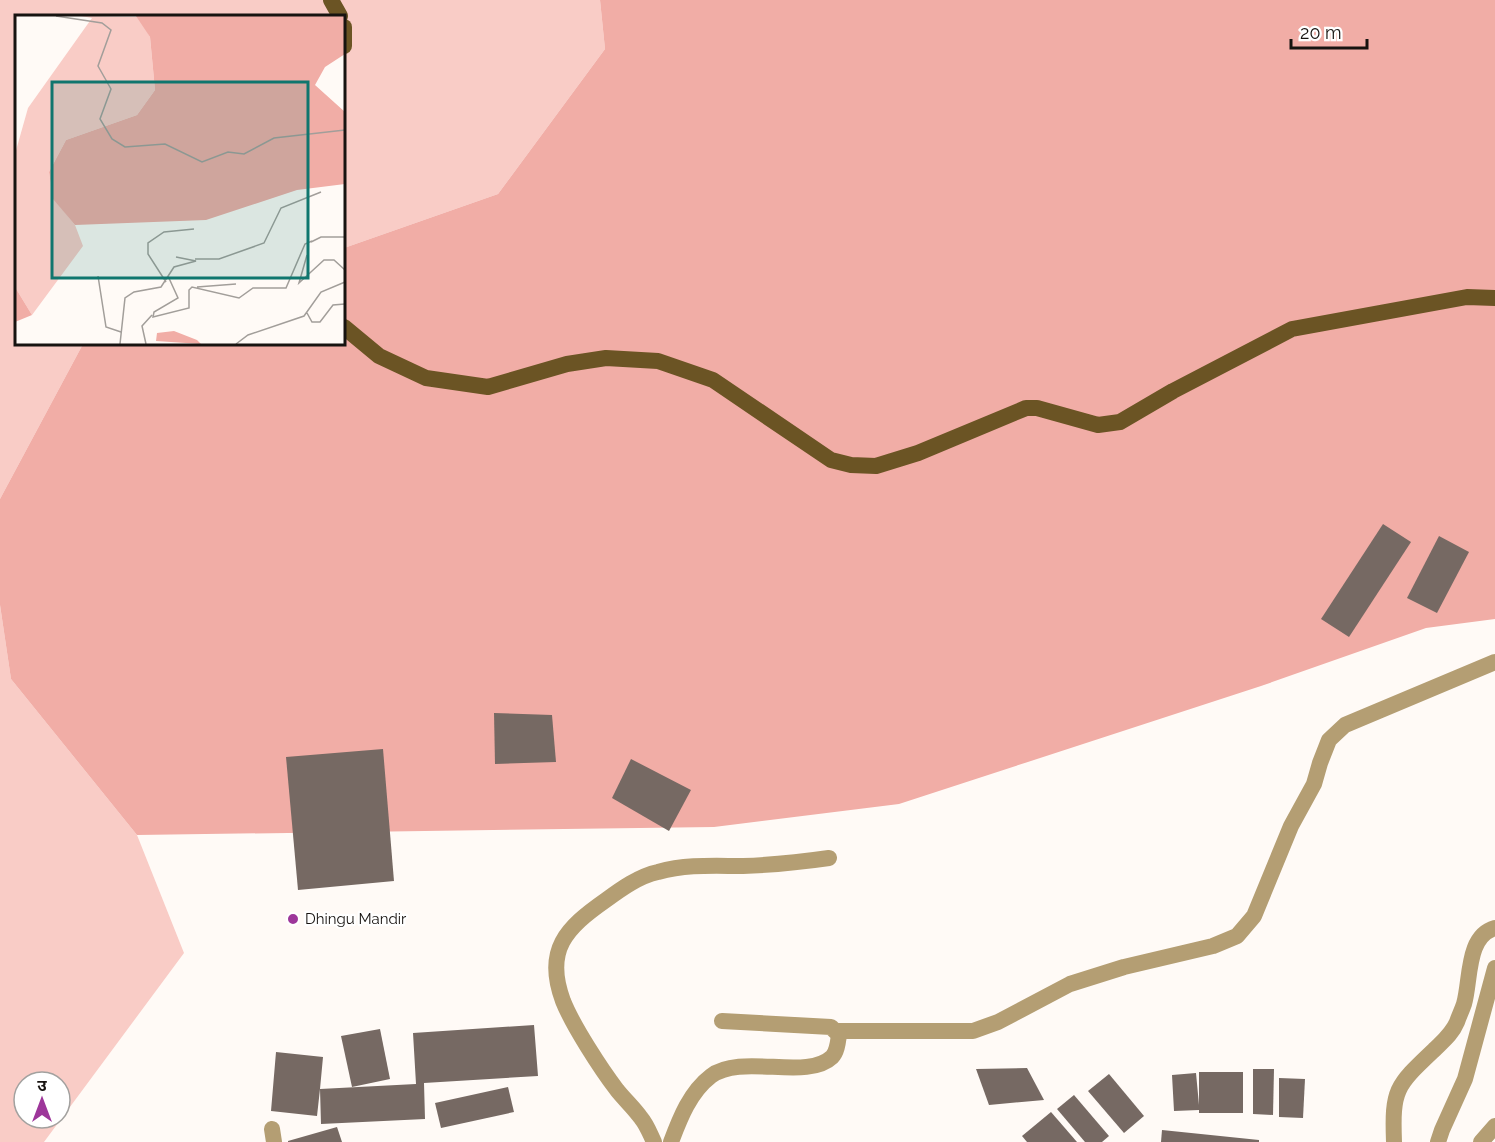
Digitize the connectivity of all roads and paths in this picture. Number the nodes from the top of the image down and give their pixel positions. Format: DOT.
graph roads {
  1 [pos="331,0"];
  2 [pos="339,15"];
  3 [pos="1495,298"];
  4 [pos="345,328"];
  5 [pos="1495,662"];
  6 [pos="830,858"];
  7 [pos="1495,927"];
  8 [pos="1495,968"];
  9 [pos="722,1021"];
  10 [pos="837,1031"];
  11 [pos="1495,1126"];
  12 [pos="677,1138"];
  13 [pos="654,1142"];
  14 [pos="1394,1142"];
  15 [pos="1438,1142"];
  16 [pos="1481,1142"];
  1 -- 2 [label="main road"];
  3 -- 4 [label="main road"];
  5 -- 10 [label="street"];
  6 -- 13 [label="street"];
  7 -- 14 [label="street"];
  8 -- 15 [label="street"];
  9 -- 10 [label="street"];
  10 -- 12 [label="street"];
  11 -- 16 [label="street"];
}
